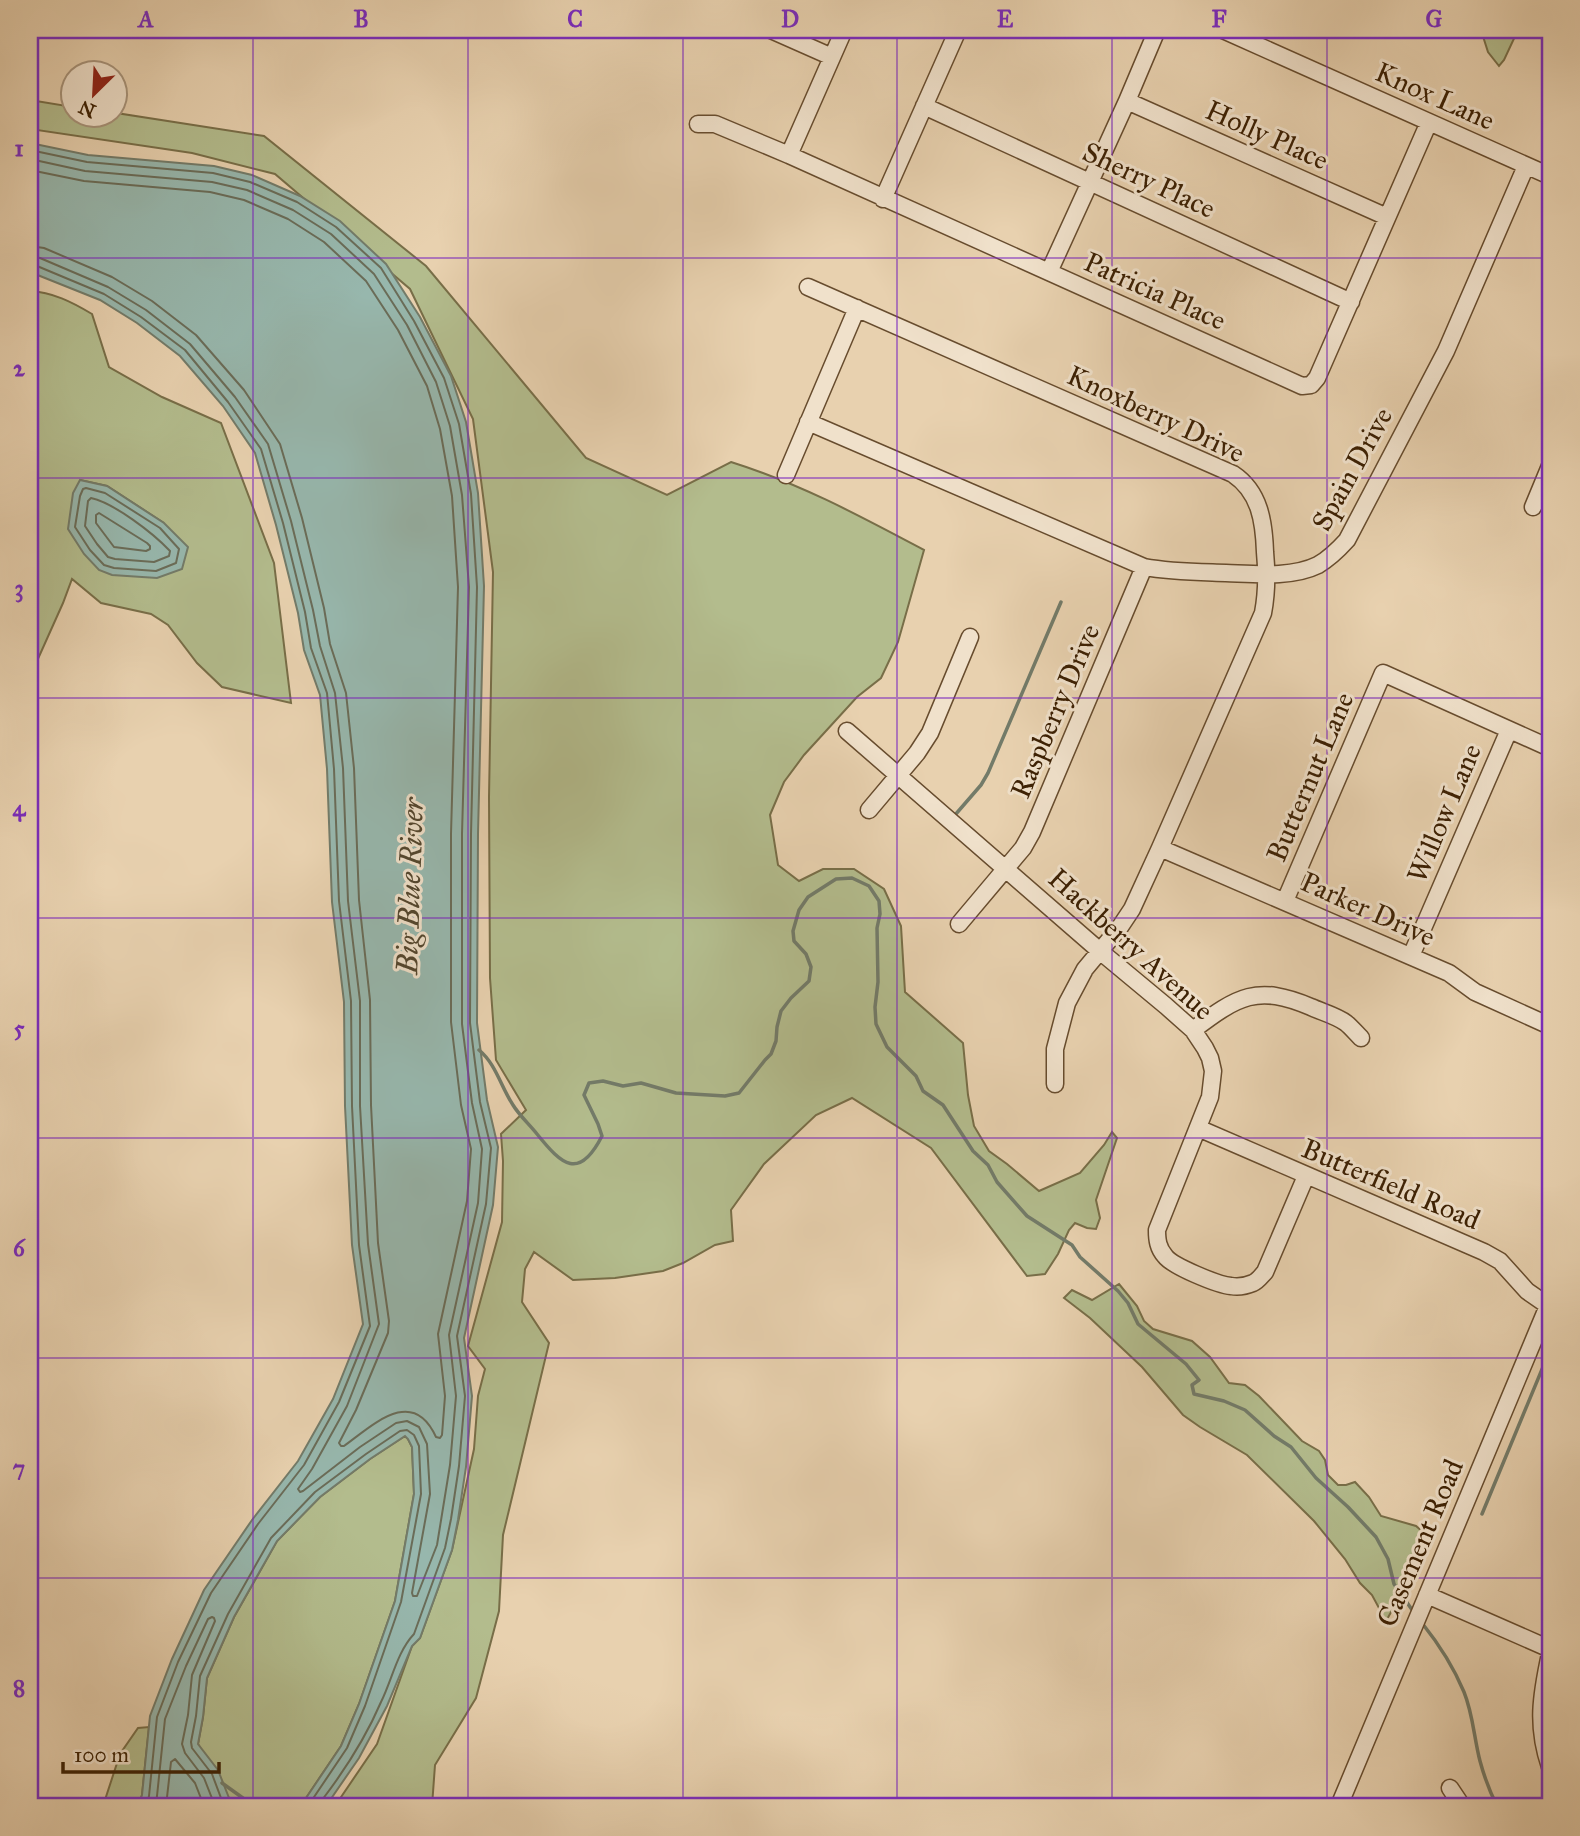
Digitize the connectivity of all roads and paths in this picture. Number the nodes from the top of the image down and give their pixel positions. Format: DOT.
graph roads {
  1 [pos="771,30"];
  2 [pos="844,30"];
  3 [pos="958,30"];
  4 [pos="1157,30"];
  5 [pos="1223,30"];
  6 [pos="832,57"];
  7 [pos="1127,101"];
  8 [pos="924,106"];
  9 [pos="1429,122"];
  10 [pos="698,124"];
  11 [pos="789,155"];
  12 [pos="1526,166"];
  13 [pos="1550,176"];
  14 [pos="1090,182"];
  15 [pos="883,199"];
  16 [pos="1387,217"];
  17 [pos="1049,272"];
  18 [pos="808,286"];
  19 [pos="1350,302"];
  20 [pos="858,308"];
  21 [pos="808,422"];
  22 [pos="1550,466"];
  23 [pos="786,474"];
  24 [pos="1533,507"];
  25 [pos="1144,568"];
  26 [pos="1267,574"];
  27 [pos="970,636"];
  28 [pos="1509,730"];
  29 [pos="847,731"];
  30 [pos="1550,748"];
  31 [pos="899,776"];
  32 [pos="869,810"];
  33 [pos="1160,848"];
  34 [pos="1005,869"];
  35 [pos="1285,901"];
  36 [pos="959,924"];
  37 [pos="1101,952"];
  38 [pos="1411,956"];
  39 [pos="1550,1026"];
  40 [pos="1193,1030"];
  41 [pos="1361,1038"];
  42 [pos="1055,1084"];
  43 [pos="1199,1128"];
  44 [pos="1306,1176"];
  45 [pos="1550,1305"];
  46 [pos="1425,1601"];
  47 [pos="1550,1652"];
  48 [pos="1550,1767"];
  49 [pos="1450,1788"];
  50 [pos="1339,1806"];
  51 [pos="1462,1806"];
  1 -- 6 [label="street"];
  2 -- 6 [label="street"];
  3 -- 8 [label="street"];
  4 -- 7 [label="street"];
  5 -- 9 [label="street, Knox Lane"];
  6 -- 11 [label="street"];
  7 -- 14 [label="street"];
  7 -- 16 [label="street, Holly Place"];
  8 -- 14 [label="street, Sherry Place"];
  8 -- 15 [label="street"];
  9 -- 12 [label="street, Knox Lane"];
  9 -- 16 [label="street, Patricia Place"];
  10 -- 11 [label="street, Patricia Place"];
  11 -- 15 [label="street, Patricia Place"];
  12 -- 13 [label="street, Knox Lane"];
  12 -- 26 [label="street, Spain Drive"];
  14 -- 17 [label="street"];
  14 -- 19 [label="street, Sherry Place"];
  15 -- 17 [label="street, Patricia Place"];
  16 -- 19 [label="street, Patricia Place"];
  17 -- 19 [label="street, Patricia Place"];
  18 -- 20 [label="street, Knoxberry Drive"];
  20 -- 21 [label="street"];
  20 -- 26 [label="street, Knoxberry Drive"];
  21 -- 23 [label="street"];
  21 -- 25 [label="street, Spain Drive"];
  22 -- 24 [label="street"];
  25 -- 26 [label="street, Spain Drive"];
  25 -- 34 [label="street, Raspberry Drive"];
  26 -- 33 [label="street, Knoxberry Drive"];
  27 -- 31 [label="street"];
  28 -- 30 [label="street"];
  28 -- 35 [label="street, Butternut Lane"];
  28 -- 38 [label="street, Willow Lane"];
  29 -- 31 [label="street, Hackberry Avenue"];
  31 -- 32 [label="street"];
  31 -- 34 [label="street, Hackberry Avenue"];
  33 -- 35 [label="street, Parker Drive"];
  33 -- 37 [label="street, Knoxberry Drive"];
  34 -- 36 [label="street, Raspberry Drive"];
  34 -- 37 [label="street, Hackberry Avenue"];
  35 -- 38 [label="street, Parker Drive"];
  37 -- 40 [label="street, Hackberry Avenue"];
  37 -- 42 [label="street, Knoxberry Drive"];
  38 -- 39 [label="street, Parker Drive"];
  40 -- 41 [label="street"];
  40 -- 43 [label="street, Hackberry Avenue"];
  43 -- 44 [label="street, Butterfield Road"];
  43 -- 44 [label="street, Hackberry Avenue"];
  44 -- 45 [label="street, Butterfield Road"];
  45 -- 46 [label="street, Casement Road"];
  46 -- 47 [label="street"];
  46 -- 50 [label="street, Casement Road"];
  47 -- 48 [label="street"];
  49 -- 51 [label="street"];
}
